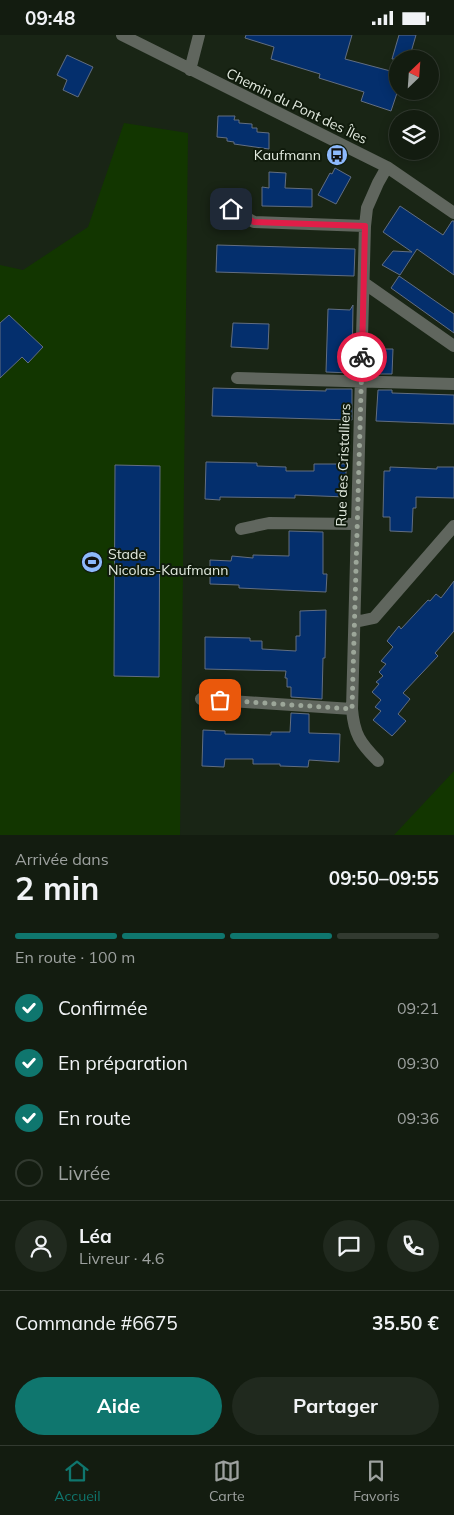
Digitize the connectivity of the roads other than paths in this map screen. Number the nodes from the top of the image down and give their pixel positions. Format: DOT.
graph roads {
  1 [pos="122,35"];
  2 [pos="199,35"];
  3 [pos="190,70"];
  4 [pos="387,167"];
  5 [pos="231,209"];
  6 [pos="454,213"];
  7 [pos="365,226"];
  8 [pos="364,283"];
  9 [pos="454,346"];
  10 [pos="237,378"];
  11 [pos="361,382"];
  12 [pos="454,384"];
  13 [pos="356,523"];
  14 [pos="454,526"];
  15 [pos="242,529"];
  16 [pos="355,622"];
  17 [pos="201,699"];
  18 [pos="352,709"];
  19 [pos="378,761"];
  1 -- 3 [label="street, Chemin du Pont des Îles"];
  2 -- 3 [label="street"];
  3 -- 4 [label="street, Chemin du Pont des Îles"];
  4 -- 6 [label="street, Chemin du Pont des Îles"];
  4 -- 7 [label="street, Rue des Cristalliers"];
  5 -- 7 [label="street"];
  7 -- 8 [label="street, Rue des Cristalliers"];
  8 -- 9 [label="street"];
  8 -- 11 [label="street, Rue des Cristalliers"];
  10 -- 11 [label="street"];
  11 -- 12 [label="street"];
  11 -- 13 [label="street, Rue des Cristalliers"];
  13 -- 15 [label="street"];
  13 -- 16 [label="street, Rue des Cristalliers"];
  14 -- 16 [label="street"];
  16 -- 18 [label="street, Rue des Cristalliers"];
  17 -- 18 [label="street"];
  18 -- 19 [label="street, Rue des Cristalliers"];
}
